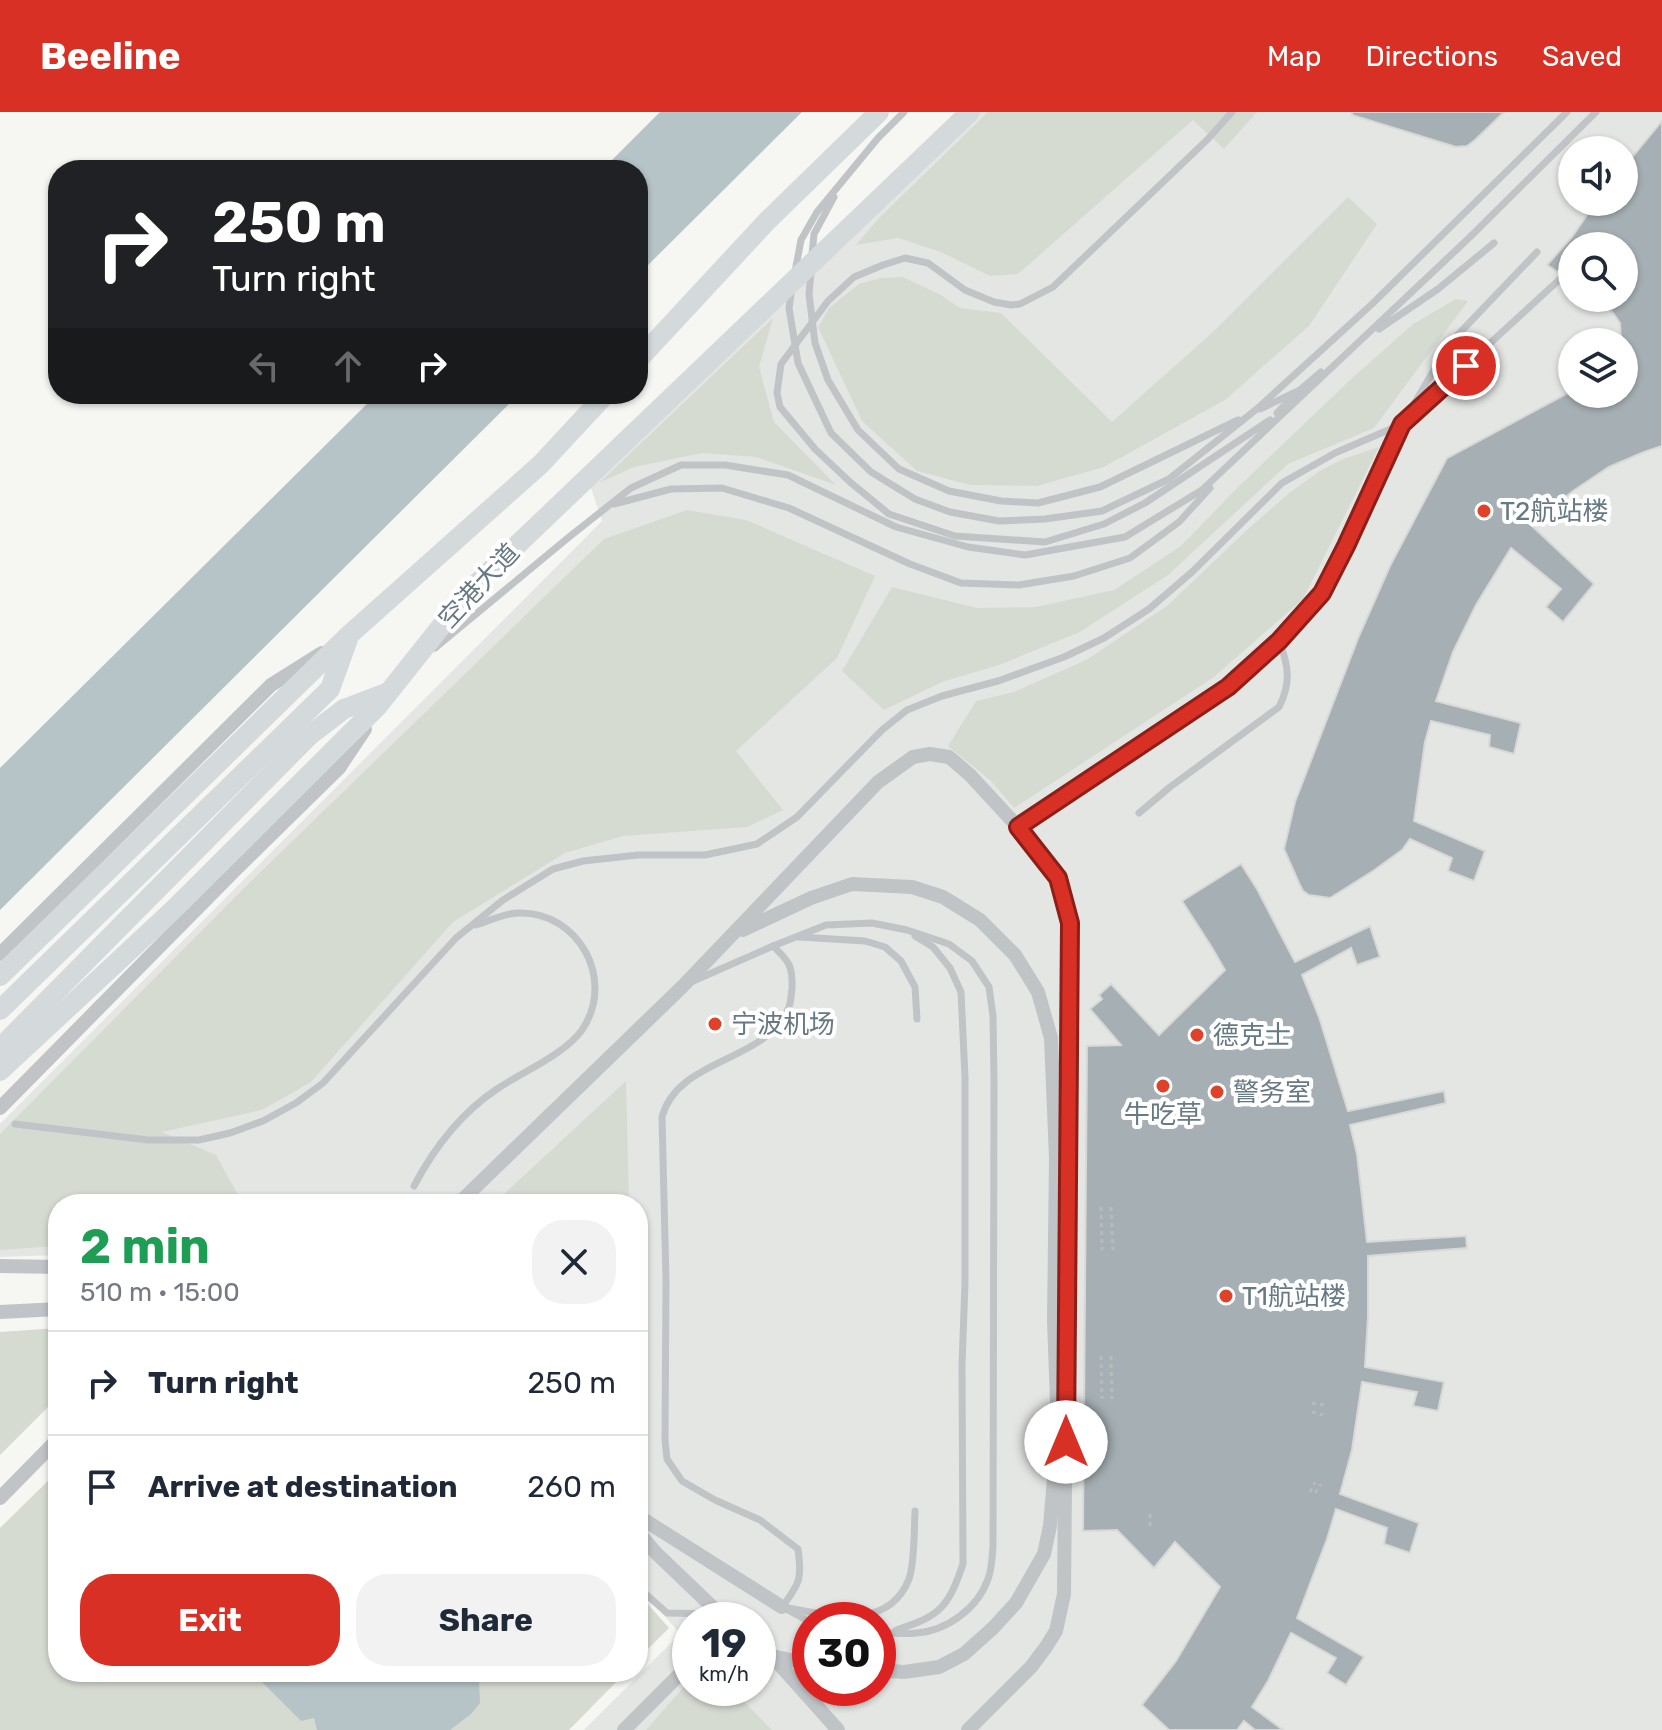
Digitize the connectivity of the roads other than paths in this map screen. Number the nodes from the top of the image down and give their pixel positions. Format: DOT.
graph roads {
  1 [pos="879,112"];
  2 [pos="904,112"];
  3 [pos="970,112"];
  4 [pos="1232,112"];
  5 [pos="1567,112"];
  6 [pos="1596,112"];
  7 [pos="842,181"];
  8 [pos="1494,243"];
  9 [pos="1537,252"];
  10 [pos="1558,281"];
  11 [pos="648,349"];
  12 [pos="1300,390"];
  13 [pos="597,404"];
  14 [pos="1270,420"];
  15 [pos="1402,424"];
  16 [pos="608,506"];
  17 [pos="349,635"];
  18 [pos="1279,641"];
  19 [pos="403,675"];
  20 [pos="388,692"];
  21 [pos="1139,813"];
  22 [pos="1018,827"];
  23 [pos="470,927"];
  24 [pos="907,930"];
  25 [pos="734,934"];
  26 [pos="796,937"];
  27 [pos="773,946"];
  28 [pos="0,954"];
  29 [pos="0,976"];
  30 [pos="683,986"];
  31 [pos="0,1010"];
  32 [pos="917,1019"];
  33 [pos="0,1048"];
  34 [pos="0,1071"];
  35 [pos="0,1108"];
  36 [pos="15,1124"];
  37 [pos="414,1186"];
  38 [pos="468,1194"];
  39 [pos="0,1266"];
  40 [pos="48,1267"];
  41 [pos="48,1310"];
  42 [pos="0,1312"];
  43 [pos="48,1449"];
  44 [pos="0,1498"];
  45 [pos="915,1511"];
  46 [pos="648,1522"];
  47 [pos="648,1544"];
  48 [pos="648,1596"];
  49 [pos="707,1602"];
  50 [pos="782,1607"];
  51 [pos="792,1612"];
  52 [pos="672,1613"];
  53 [pos="896,1630"];
  54 [pos="896,1632"];
  55 [pos="776,1660"];
  56 [pos="896,1671"];
  57 [pos="672,1682"];
  58 [pos="624,1730"];
  59 [pos="838,1730"];
  60 [pos="968,1730"];
  1 -- 11 [label="main road"];
  2 -- 7 [label="lane"];
  3 -- 19 [label="main road, 空港大道"];
  4 -- 14 [label="lane"];
  5 -- 7 [label="lane"];
  6 -- 16 [label="lane"];
  7 -- 12 [label="lane"];
  8 -- 12 [label="lane"];
  9 -- 15 [label="lane"];
  10 -- 15 [label="lane"];
  12 -- 14 [label="lane"];
  13 -- 17 [label="main road, 空港大道"];
  14 -- 16 [label="lane"];
  15 -- 18 [label="lane"];
  15 -- 23 [label="lane"];
  16 -- 19 [label="lane"];
  17 -- 28 [label="street"];
  17 -- 29 [label="main road, 空港大道"];
  17 -- 31 [label="main road"];
  18 -- 21 [label="lane"];
  18 -- 22 [label="lane"];
  19 -- 20 [label="main road, 空港大道"];
  20 -- 33 [label="main road"];
  20 -- 34 [label="main road, 空港大道"];
  20 -- 35 [label="street"];
  22 -- 25 [label="street"];
  22 -- 60 [label="street"];
  23 -- 36 [label="lane"];
  23 -- 37 [label="lane"];
  24 -- 26 [label="lane"];
  24 -- 53 [label="lane"];
  24 -- 54 [label="lane"];
  25 -- 30 [label="street"];
  25 -- 56 [label="street"];
  26 -- 27 [label="lane"];
  26 -- 32 [label="lane"];
  27 -- 30 [label="lane"];
  27 -- 50 [label="lane"];
  30 -- 38 [label="street"];
  39 -- 40 [label="street"];
  41 -- 42 [label="street"];
  43 -- 44 [label="street"];
  45 -- 50 [label="lane"];
  46 -- 50 [label="street"];
  47 -- 49 [label="street"];
  48 -- 52 [label="lane"];
  50 -- 51 [label="lane"];
  55 -- 59 [label="street"];
  57 -- 58 [label="street"];
}
